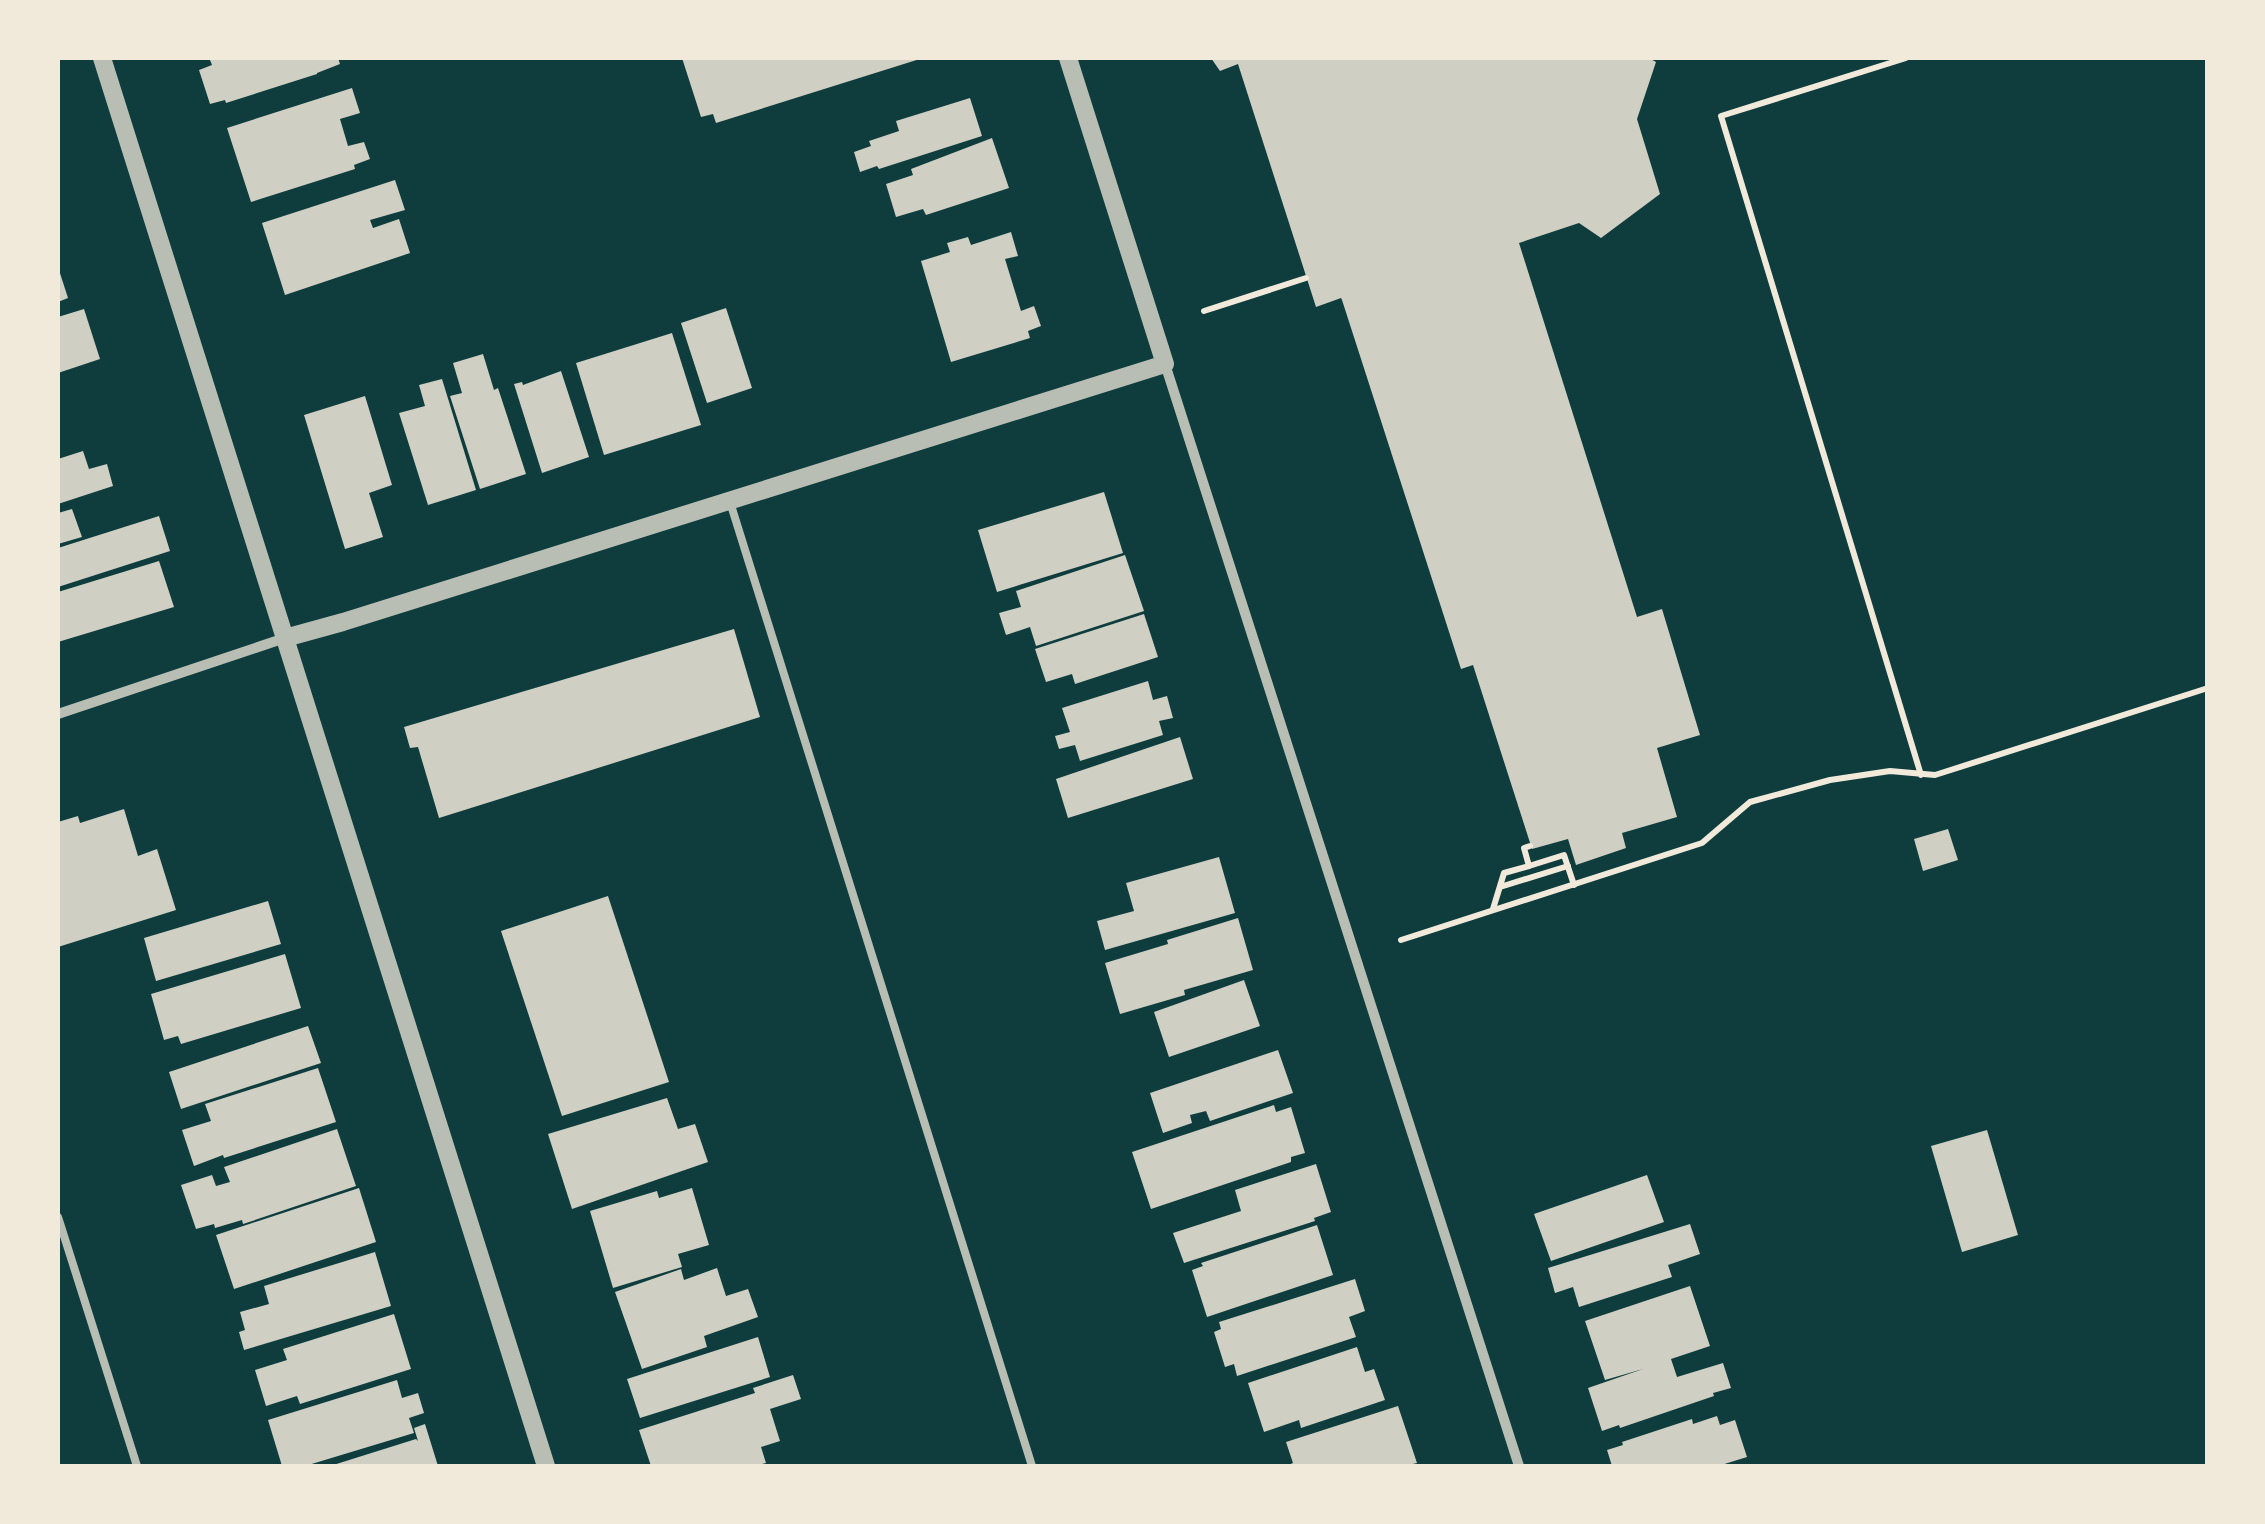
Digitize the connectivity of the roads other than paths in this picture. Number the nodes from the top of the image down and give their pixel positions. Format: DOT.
graph roads {
  1 [pos="102,58"];
  2 [pos="1068,58"];
  3 [pos="1165,364"];
  4 [pos="730,501"];
  5 [pos="286,638"];
  6 [pos="58,714"];
  7 [pos="58,1217"];
  8 [pos="137,1466"];
  9 [pos="546,1466"];
  10 [pos="1032,1466"];
  11 [pos="1519,1466"];
  1 -- 5 [label="street"];
  2 -- 3 [label="street"];
  3 -- 4 [label="street"];
  3 -- 11 [label="street"];
  4 -- 5 [label="street"];
  4 -- 10 [label="lane"];
  5 -- 6 [label="street"];
  5 -- 9 [label="street"];
  7 -- 8 [label="lane"];
}
